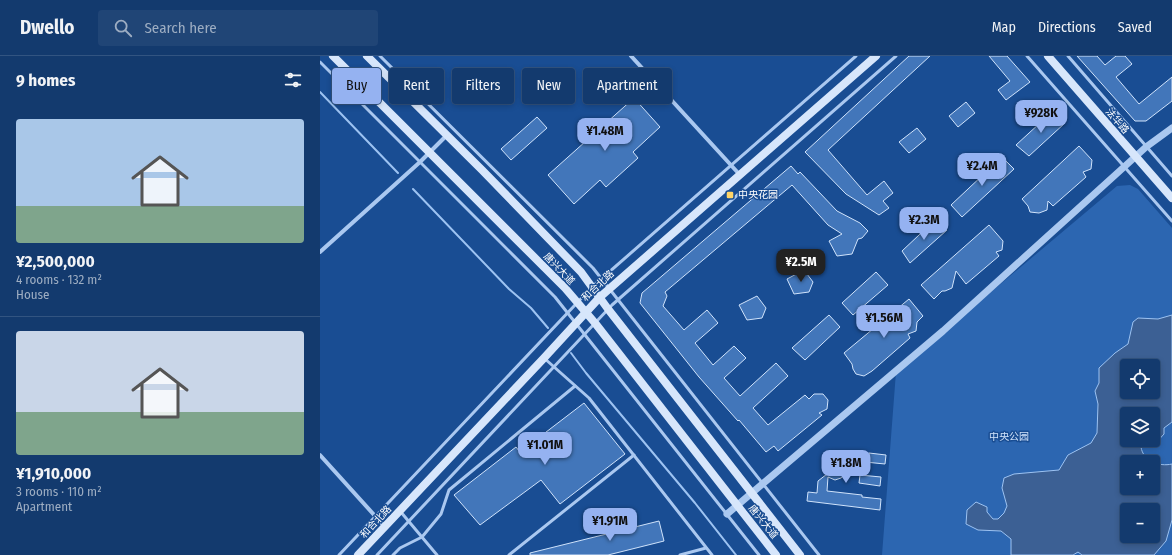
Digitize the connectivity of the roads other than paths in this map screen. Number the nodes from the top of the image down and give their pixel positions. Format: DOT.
graph roads {
  1 [pos="333,56"];
  2 [pos="367,56"];
  3 [pos="380,56"];
  4 [pos="631,56"];
  5 [pos="856,56"];
  6 [pos="876,56"];
  7 [pos="896,56"];
  8 [pos="1027,56"];
  9 [pos="1048,56"];
  10 [pos="1068,56"];
  11 [pos="320,62"];
  12 [pos="1172,128"];
  13 [pos="447,135"];
  14 [pos="1146,147"];
  15 [pos="429,152"];
  16 [pos="1135,157"];
  17 [pos="420,162"];
  18 [pos="730,166"];
  19 [pos="1124,167"];
  20 [pos="740,176"];
  21 [pos="1172,176"];
  22 [pos="1172,198"];
  23 [pos="1172,221"];
  24 [pos="320,252"];
  25 [pos="601,278"];
  26 [pos="592,287"];
  27 [pos="609,288"];
  28 [pos="600,297"];
  29 [pos="618,299"];
  30 [pos="577,302"];
  31 [pos="608,309"];
  32 [pos="567,312"];
  33 [pos="585,312"];
  34 [pos="576,323"];
  35 [pos="594,323"];
  36 [pos="584,334"];
  37 [pos="544,358"];
  38 [pos="553,367"];
  39 [pos="575,386"];
  40 [pos="320,455"];
  41 [pos="634,455"];
  42 [pos="763,484"];
  43 [pos="752,494"];
  44 [pos="737,506"];
  45 [pos="400,511"];
  46 [pos="726,514"];
  47 [pos="375,516"];
  48 [pos="409,522"];
  49 [pos="385,527"];
  50 [pos="422,537"];
  51 [pos="706,548"];
  52 [pos="339,555"];
  53 [pos="358,555"];
  54 [pos="377,555"];
  55 [pos="393,555"];
  56 [pos="437,555"];
  57 [pos="509,555"];
  58 [pos="680,555"];
  59 [pos="712,555"];
  60 [pos="759,555"];
  61 [pos="776,555"];
  62 [pos="800,555"];
  63 [pos="818,555"];
  1 -- 15 [label="main road, 唐兴大道"];
  2 -- 13 [label="main road, 唐兴大道"];
  3 -- 25 [label="lane"];
  4 -- 18 [label="street"];
  5 -- 18 [label="lane"];
  6 -- 20 [label="main road, 和合北路"];
  7 -- 29 [label="lane"];
  8 -- 19 [label="lane"];
  9 -- 16 [label="main road, 法华路"];
  10 -- 14 [label="lane"];
  11 -- 17 [label="lane"];
  12 -- 14 [label="street"];
  13 -- 15 [label="street"];
  13 -- 26 [label="main road, 唐兴大道"];
  14 -- 16 [label="street"];
  14 -- 21 [label="lane"];
  15 -- 17 [label="street"];
  15 -- 30 [label="main road, 唐兴大道"];
  16 -- 19 [label="street"];
  16 -- 22 [label="main road, 法华路"];
  17 -- 24 [label="street"];
  17 -- 32 [label="lane"];
  18 -- 20 [label="street"];
  18 -- 25 [label="lane"];
  19 -- 23 [label="lane"];
  19 -- 42 [label="street"];
  20 -- 27 [label="main road, 和合北路"];
  25 -- 26 [label="lane"];
  25 -- 27 [label="lane"];
  26 -- 28 [label="main road, 唐兴大道"];
  26 -- 30 [label="lane"];
  27 -- 28 [label="main road, 和合北路"];
  27 -- 29 [label="lane"];
  28 -- 31 [label="main road, 唐兴大道"];
  28 -- 33 [label="main road, 和合北路"];
  29 -- 31 [label="lane"];
  29 -- 42 [label="lane"];
  30 -- 32 [label="lane"];
  30 -- 33 [label="main road, 唐兴大道"];
  31 -- 35 [label="lane"];
  31 -- 43 [label="main road, 唐兴大道"];
  32 -- 34 [label="lane"];
  32 -- 47 [label="lane"];
  33 -- 34 [label="main road, 和合北路"];
  33 -- 35 [label="main road, 唐兴大道"];
  34 -- 36 [label="lane"];
  34 -- 37 [label="main road, 和合北路"];
  35 -- 36 [label="lane"];
  35 -- 44 [label="main road, 唐兴大道"];
  36 -- 38 [label="lane"];
  36 -- 46 [label="lane"];
  37 -- 38 [label="lane"];
  37 -- 45 [label="main road, 和合北路"];
  38 -- 39 [label="lane"];
  38 -- 48 [label="lane"];
  39 -- 41 [label="lane"];
  39 -- 50 [label="lane"];
  40 -- 47 [label="street"];
  41 -- 51 [label="lane"];
  41 -- 57 [label="lane"];
  42 -- 43 [label="street"];
  42 -- 63 [label="lane"];
  43 -- 44 [label="street"];
  43 -- 62 [label="main road, 唐兴大道"];
  44 -- 46 [label="street"];
  44 -- 61 [label="main road, 唐兴大道"];
  45 -- 48 [label="lane"];
  45 -- 49 [label="main road, 和合北路"];
  46 -- 60 [label="lane"];
  47 -- 49 [label="street"];
  47 -- 52 [label="lane"];
  48 -- 50 [label="lane"];
  48 -- 54 [label="lane"];
  49 -- 53 [label="main road, 和合北路"];
  50 -- 55 [label="lane"];
  50 -- 56 [label="lane"];
  51 -- 58 [label="lane"];
  51 -- 59 [label="lane"];
}
